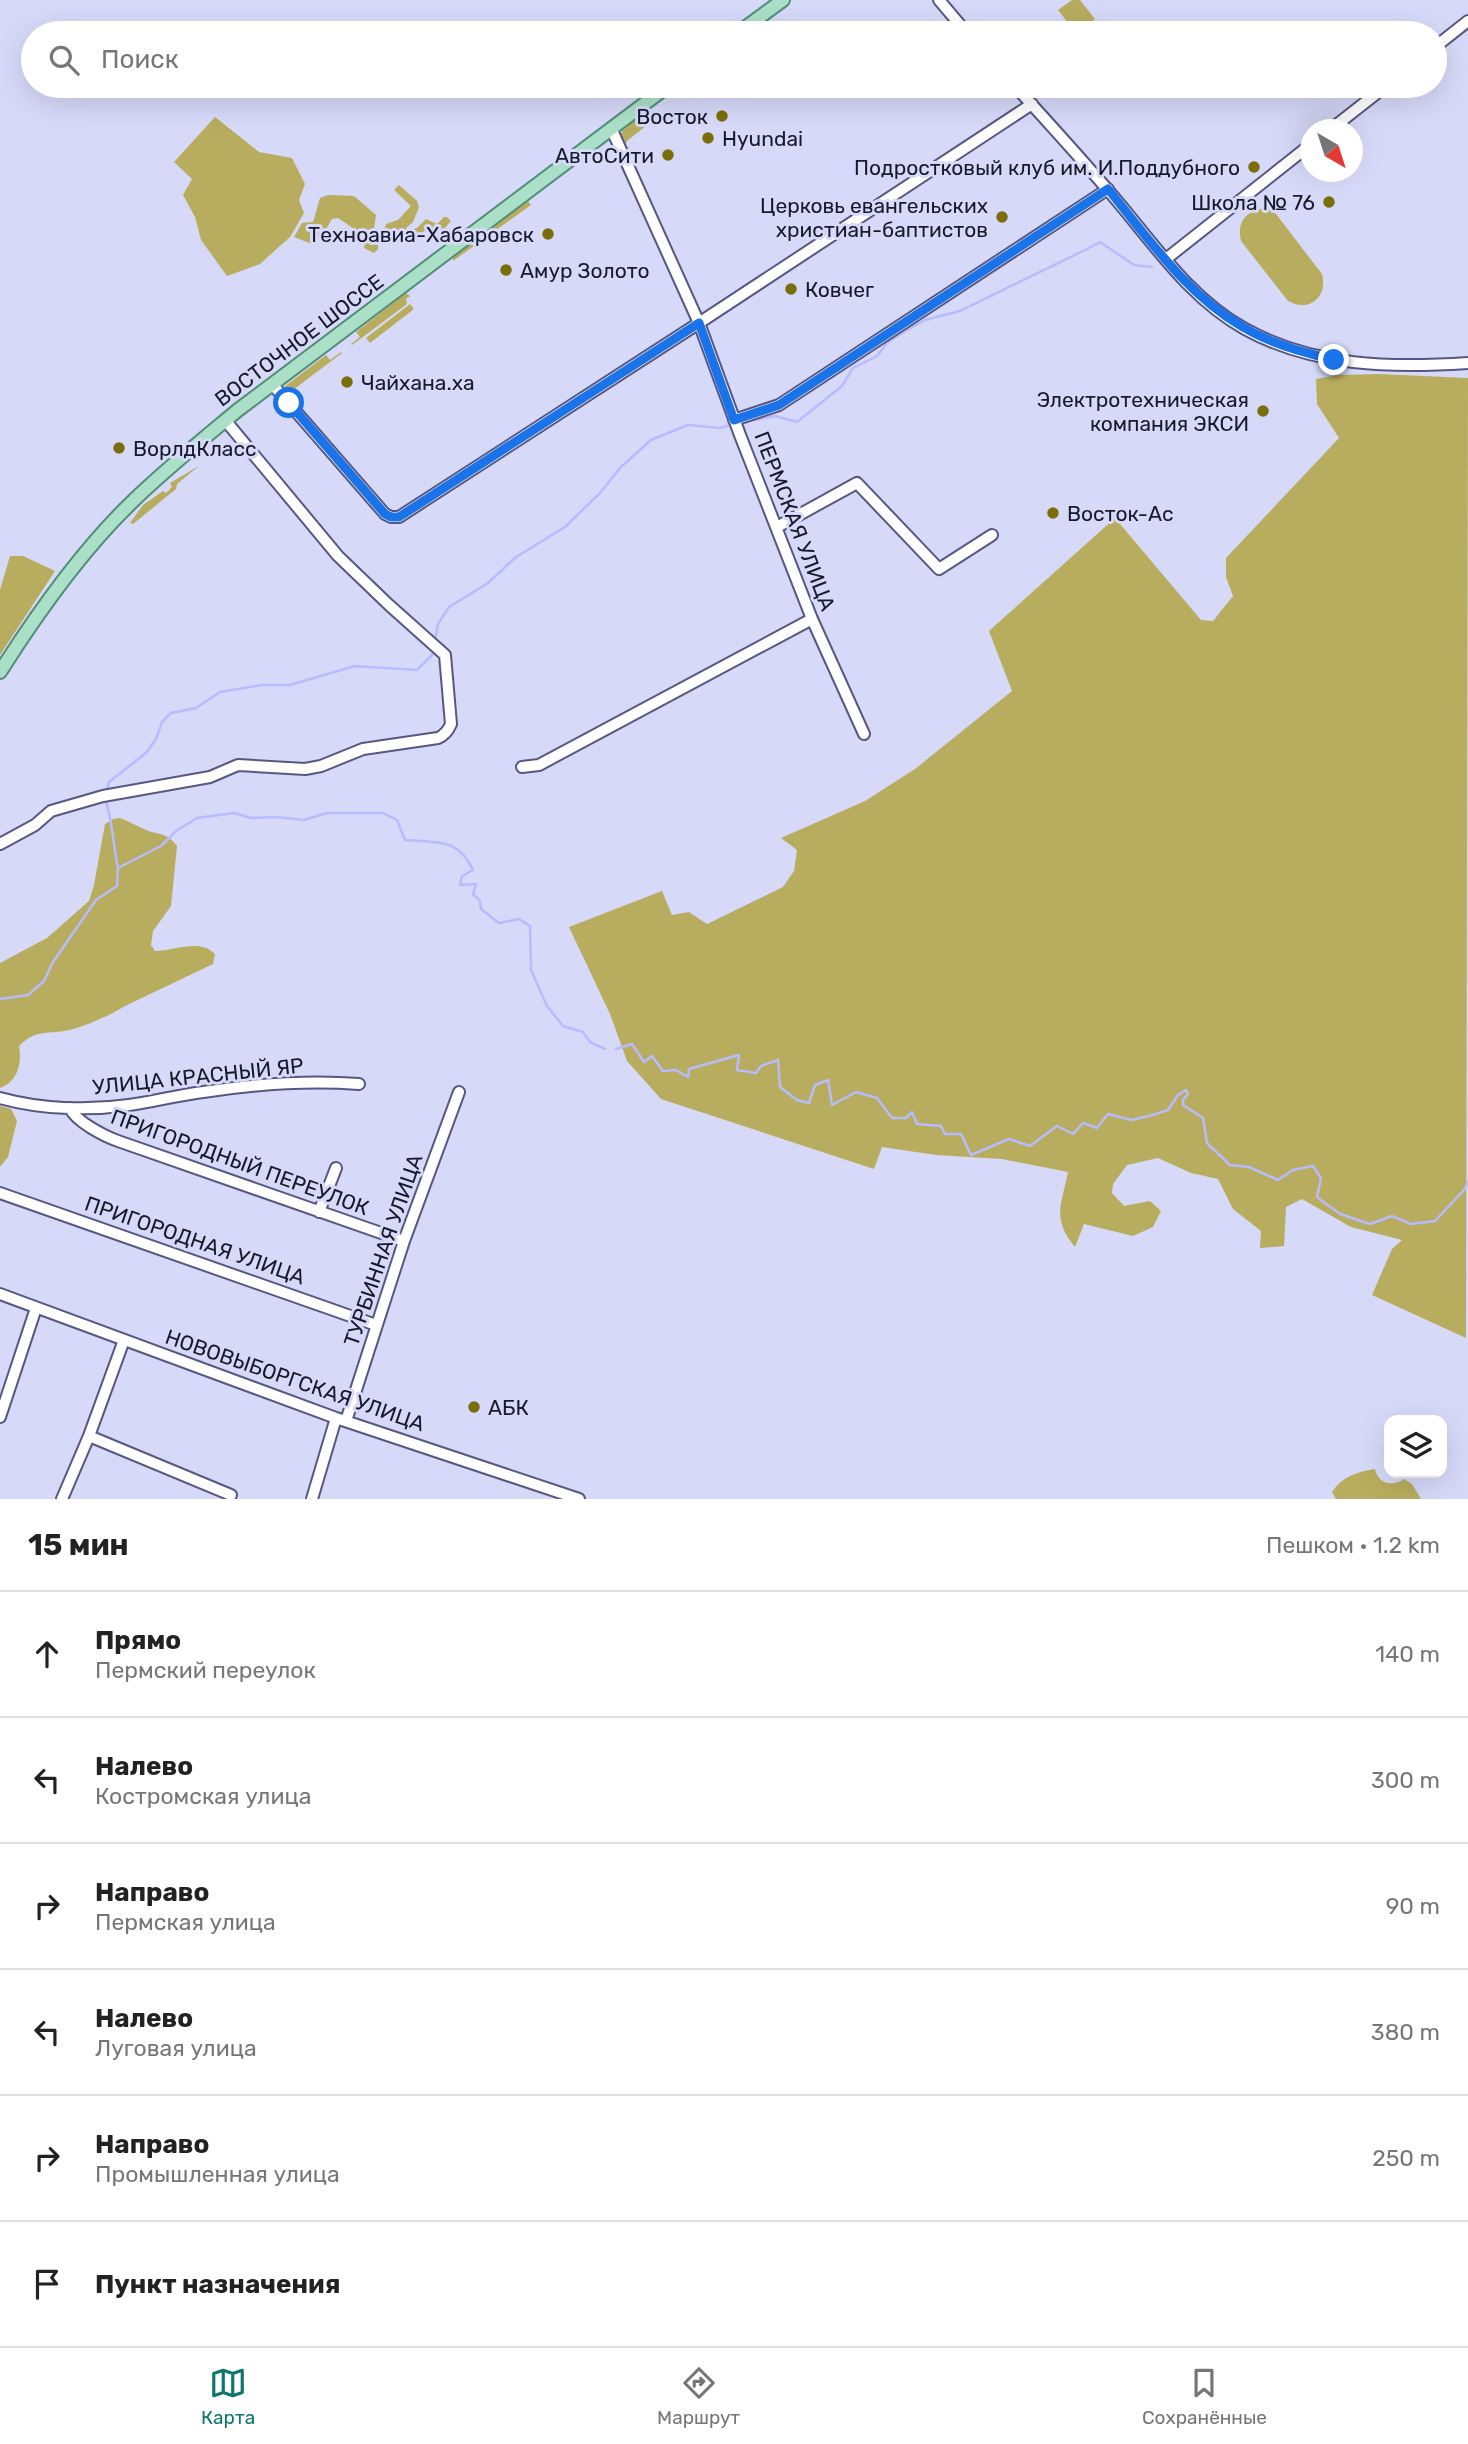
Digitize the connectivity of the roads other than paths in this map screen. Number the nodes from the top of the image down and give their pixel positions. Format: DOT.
graph roads {
  1 [pos="783,0"];
  2 [pos="939,0"];
  3 [pos="754,21"];
  4 [pos="957,21"];
  5 [pos="1468,21"];
  6 [pos="1447,38"];
  7 [pos="651,98"];
  8 [pos="1026,98"];
  9 [pos="1371,98"];
  10 [pos="1032,104"];
  11 [pos="1344,119"];
  12 [pos="611,128"];
  13 [pos="1300,154"];
  14 [pos="1108,189"];
  15 [pos="1166,260"];
  16 [pos="699,323"];
  17 [pos="1468,363"];
  18 [pos="272,384"];
  19 [pos="225,420"];
  20 [pos="734,420"];
  21 [pos="777,527"];
  22 [pos="992,535"];
  23 [pos="812,619"];
  24 [pos="0,672"];
  25 [pos="864,734"];
  26 [pos="522,767"];
  27 [pos="0,844"];
  28 [pos="359,1084"];
  29 [pos="459,1092"];
  30 [pos="0,1098"];
  31 [pos="70,1108"];
  32 [pos="336,1168"];
  33 [pos="0,1193"];
  34 [pos="319,1212"];
  35 [pos="404,1241"];
  36 [pos="0,1294"];
  37 [pos="36,1308"];
  38 [pos="376,1325"];
  39 [pos="124,1340"];
  40 [pos="0,1416"];
  41 [pos="341,1419"];
  42 [pos="89,1436"];
  43 [pos="548,1494"];
  44 [pos="231,1495"];
  45 [pos="62,1499"];
  46 [pos="312,1499"];
  47 [pos="579,1499"];
  1 -- 3 [label="main road"];
  2 -- 4 [label="street"];
  5 -- 6 [label="street"];
  7 -- 12 [label="main road, ВОСТОЧНОЕ ШОССЕ"];
  8 -- 10 [label="street"];
  9 -- 11 [label="street"];
  10 -- 14 [label="street"];
  10 -- 16 [label="street"];
  12 -- 16 [label="street, ПЕРМСКАЯ УЛИЦА"];
  12 -- 18 [label="main road, ВОСТОЧНОЕ ШОССЕ"];
  13 -- 15 [label="street"];
  14 -- 15 [label="street"];
  14 -- 20 [label="street"];
  15 -- 17 [label="street"];
  16 -- 18 [label="street"];
  16 -- 20 [label="street, ПЕРМСКАЯ УЛИЦА"];
  18 -- 19 [label="main road, ВОСТОЧНОЕ ШОССЕ"];
  19 -- 24 [label="main road, ВОСТОЧНОЕ ШОССЕ"];
  19 -- 27 [label="street"];
  20 -- 21 [label="street, ПЕРМСКАЯ УЛИЦА"];
  21 -- 22 [label="street"];
  21 -- 23 [label="street, ПЕРМСКАЯ УЛИЦА"];
  23 -- 25 [label="street, ПЕРМСКАЯ УЛИЦА"];
  23 -- 26 [label="street"];
  28 -- 31 [label="street, УЛИЦА КРАСНЫЙ ЯР"];
  29 -- 35 [label="street, ТУРБИННАЯ УЛИЦА"];
  30 -- 31 [label="street, УЛИЦА КРАСНЫЙ ЯР"];
  31 -- 34 [label="street, ПРИГОРОДНЫЙ ПЕРЕУЛОК"];
  32 -- 34 [label="street"];
  33 -- 38 [label="street, ПРИГОРОДНАЯ УЛИЦА"];
  34 -- 35 [label="street, ПРИГОРОДНЫЙ ПЕРЕУЛОК"];
  35 -- 38 [label="street, ТУРБИННАЯ УЛИЦА"];
  36 -- 37 [label="street, НОВОВЫБОРГСКАЯ УЛИЦА"];
  37 -- 39 [label="street, НОВОВЫБОРГСКАЯ УЛИЦА"];
  37 -- 40 [label="street"];
  38 -- 41 [label="street, ТУРБИННАЯ УЛИЦА"];
  39 -- 41 [label="street, НОВОВЫБОРГСКАЯ УЛИЦА"];
  39 -- 42 [label="street"];
  41 -- 43 [label="street, НОВОВЫБОРГСКАЯ УЛИЦА"];
  41 -- 46 [label="street, ТУРБИННАЯ УЛИЦА"];
  42 -- 44 [label="street"];
  42 -- 45 [label="street"];
  43 -- 47 [label="street, НОВОВЫБОРГСКАЯ УЛИЦА"];
}
